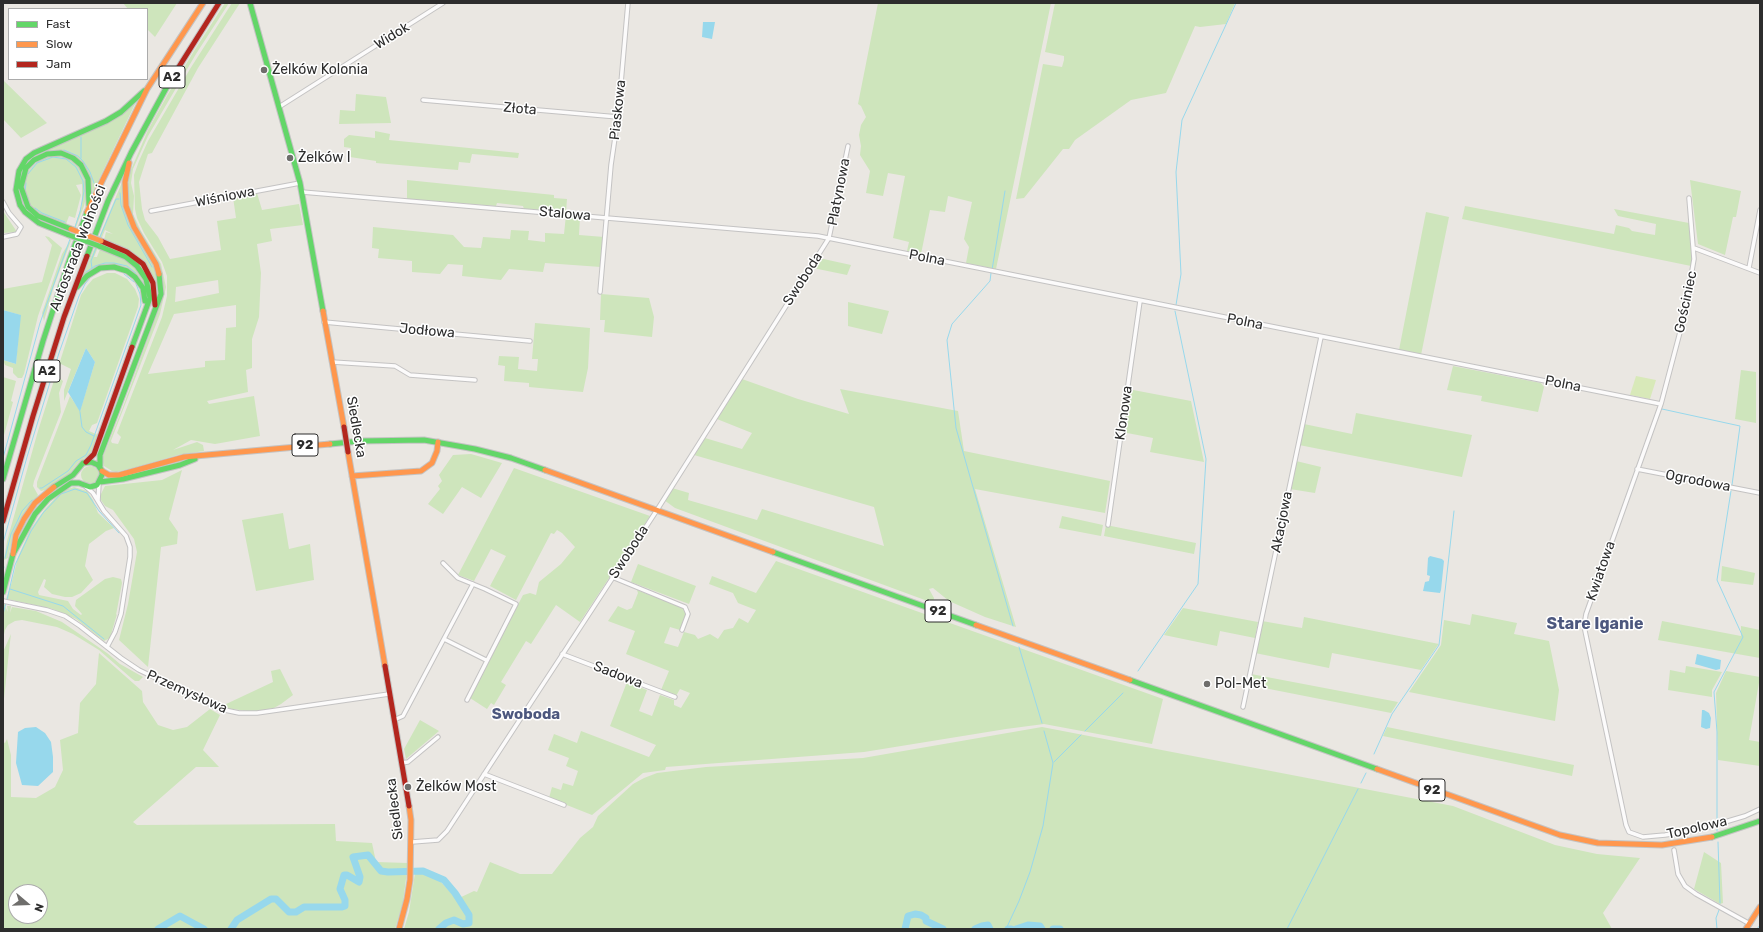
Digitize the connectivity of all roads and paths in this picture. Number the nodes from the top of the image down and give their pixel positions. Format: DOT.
graph roads {
  1 [pos="202,3"];
  2 [pos="219,3"];
  3 [pos="250,3"];
  4 [pos="443,3"];
  5 [pos="628,3"];
  6 [pos="147,89"];
  7 [pos="423,100"];
  8 [pos="279,107"];
  9 [pos="618,117"];
  10 [pos="848,146"];
  11 [pos="131,153"];
  12 [pos="300,183"];
  13 [pos="302,192"];
  14 [pos="1689,198"];
  15 [pos="3,202"];
  16 [pos="89,207"];
  17 [pos="1760,210"];
  18 [pos="151,211"];
  19 [pos="607,217"];
  20 [pos="70,232"];
  21 [pos="3,237"];
  22 [pos="829,238"];
  23 [pos="100,244"];
  24 [pos="1694,248"];
  25 [pos="1749,268"];
  26 [pos="1760,274"];
  27 [pos="74,291"];
  28 [pos="600,292"];
  29 [pos="1140,301"];
  30 [pos="146,308"];
  31 [pos="155,309"];
  32 [pos="324,322"];
  33 [pos="1321,337"];
  34 [pos="530,340"];
  35 [pos="332,362"];
  36 [pos="475,380"];
  37 [pos="1661,404"];
  38 [pos="438,442"];
  39 [pos="200,457"];
  40 [pos="86,462"];
  41 [pos="101,468"];
  42 [pos="1637,469"];
  43 [pos="78,470"];
  44 [pos="352,476"];
  45 [pos="3,479"];
  46 [pos="100,482"];
  47 [pos="83,485"];
  48 [pos="1760,493"];
  49 [pos="98,502"];
  50 [pos="657,510"];
  51 [pos="3,521"];
  52 [pos="1108,525"];
  53 [pos="13,554"];
  54 [pos="443,562"];
  55 [pos="612,577"];
  56 [pos="473,584"];
  57 [pos="3,592"];
  58 [pos="5,602"];
  59 [pos="682,630"];
  60 [pos="444,639"];
  61 [pos="107,647"];
  62 [pos="562,654"];
  63 [pos="486,660"];
  64 [pos="389,694"];
  65 [pos="675,697"];
  66 [pos="467,700"];
  67 [pos="1243,707"];
  68 [pos="394,720"];
  69 [pos="438,737"];
  70 [pos="401,763"];
  71 [pos="484,774"];
  72 [pos="564,805"];
  73 [pos="1760,809"];
  74 [pos="1760,821"];
  75 [pos="1633,834"];
  76 [pos="412,842"];
  77 [pos="1674,850"];
  78 [pos="1760,907"];
  79 [pos="1750,924"];
  80 [pos="399,929"];
  81 [pos="1746,929"];
  1 -- 6 [label="main road, Autostrada Wolności / A2"];
  2 -- 11 [label="main road, Autostrada Wolności / A2"];
  3 -- 8 [label="main road, Siedlecka"];
  4 -- 8 [label="street, Widok"];
  5 -- 9 [label="street, Piaskowa"];
  6 -- 16 [label="main road, Autostrada Wolności / A2"];
  6 -- 20 [label="main road"];
  7 -- 9 [label="street, Złota"];
  8 -- 12 [label="main road, Siedlecka"];
  9 -- 19 [label="street, Piaskowa"];
  10 -- 22 [label="street, Platynowa"];
  11 -- 27 [label="main road, Autostrada Wolności / A2"];
  11 -- 31 [label="main road"];
  12 -- 13 [label="main road, Siedlecka"];
  12 -- 18 [label="street, Wiśniowa"];
  13 -- 19 [label="street, Stalowa"];
  13 -- 32 [label="main road, Siedlecka"];
  14 -- 24 [label="street, Gościniec"];
  15 -- 21 [label="street"];
  16 -- 20 [label="main road"];
  16 -- 45 [label="main road, Autostrada Wolności / A2"];
  17 -- 25 [label="street"];
  19 -- 22 [label="street, Stalowa"];
  19 -- 28 [label="street, Piaskowa"];
  20 -- 23 [label="main road, bridge"];
  22 -- 29 [label="street, Polna"];
  22 -- 50 [label="street, Swoboda"];
  23 -- 30 [label="main road"];
  23 -- 31 [label="main road"];
  24 -- 25 [label="street"];
  24 -- 37 [label="street, Gościniec"];
  25 -- 26 [label="street"];
  27 -- 30 [label="main road"];
  27 -- 51 [label="main road, Autostrada Wolności / A2"];
  29 -- 33 [label="street, Polna"];
  29 -- 52 [label="street, Klonowa"];
  30 -- 40 [label="main road"];
  31 -- 41 [label="main road"];
  32 -- 34 [label="street, Jodłowa"];
  32 -- 35 [label="main road, Siedlecka"];
  33 -- 37 [label="street, Polna"];
  33 -- 67 [label="street, Akacjowa"];
  35 -- 36 [label="street"];
  35 -- 44 [label="main road, Siedlecka, bridge"];
  37 -- 42 [label="street, Kwiatowa"];
  38 -- 39 [label="main road, 92"];
  38 -- 44 [label="main road"];
  38 -- 50 [label="main road, 92"];
  39 -- 41 [label="main road, 92"];
  39 -- 46 [label="main road, 92"];
  40 -- 41 [label="main road, 92"];
  40 -- 43 [label="main road, 92"];
  41 -- 46 [label="main road"];
  42 -- 48 [label="street, Ogrodowa"];
  42 -- 75 [label="street, Kwiatowa"];
  43 -- 47 [label="main road"];
  43 -- 53 [label="main road, 92"];
  44 -- 64 [label="main road, Siedlecka"];
  46 -- 47 [label="main road, 92"];
  46 -- 49 [label="street"];
  47 -- 49 [label="street"];
  47 -- 53 [label="main road, 92"];
  49 -- 61 [label="street"];
  50 -- 55 [label="street, Swoboda"];
  50 -- 74 [label="main road, 92"];
  53 -- 57 [label="main road, 92"];
  54 -- 56 [label="street"];
  55 -- 59 [label="street"];
  55 -- 62 [label="street, Swoboda"];
  56 -- 60 [label="street"];
  56 -- 63 [label="street"];
  58 -- 61 [label="street, Przemysłowa"];
  60 -- 63 [label="street"];
  60 -- 68 [label="street"];
  61 -- 64 [label="street, Przemysłowa"];
  62 -- 65 [label="street, Sadowa"];
  62 -- 71 [label="street, Swoboda"];
  63 -- 66 [label="street"];
  64 -- 68 [label="main road, Siedlecka"];
  68 -- 70 [label="main road, Siedlecka"];
  69 -- 70 [label="street"];
  70 -- 76 [label="main road, Siedlecka"];
  71 -- 72 [label="street"];
  71 -- 76 [label="street, Swoboda"];
  73 -- 75 [label="street, Topolowa"];
  76 -- 80 [label="main road, Siedlecka"];
  77 -- 79 [label="street"];
  78 -- 79 [label="main road"];
  79 -- 81 [label="main road"];
}
